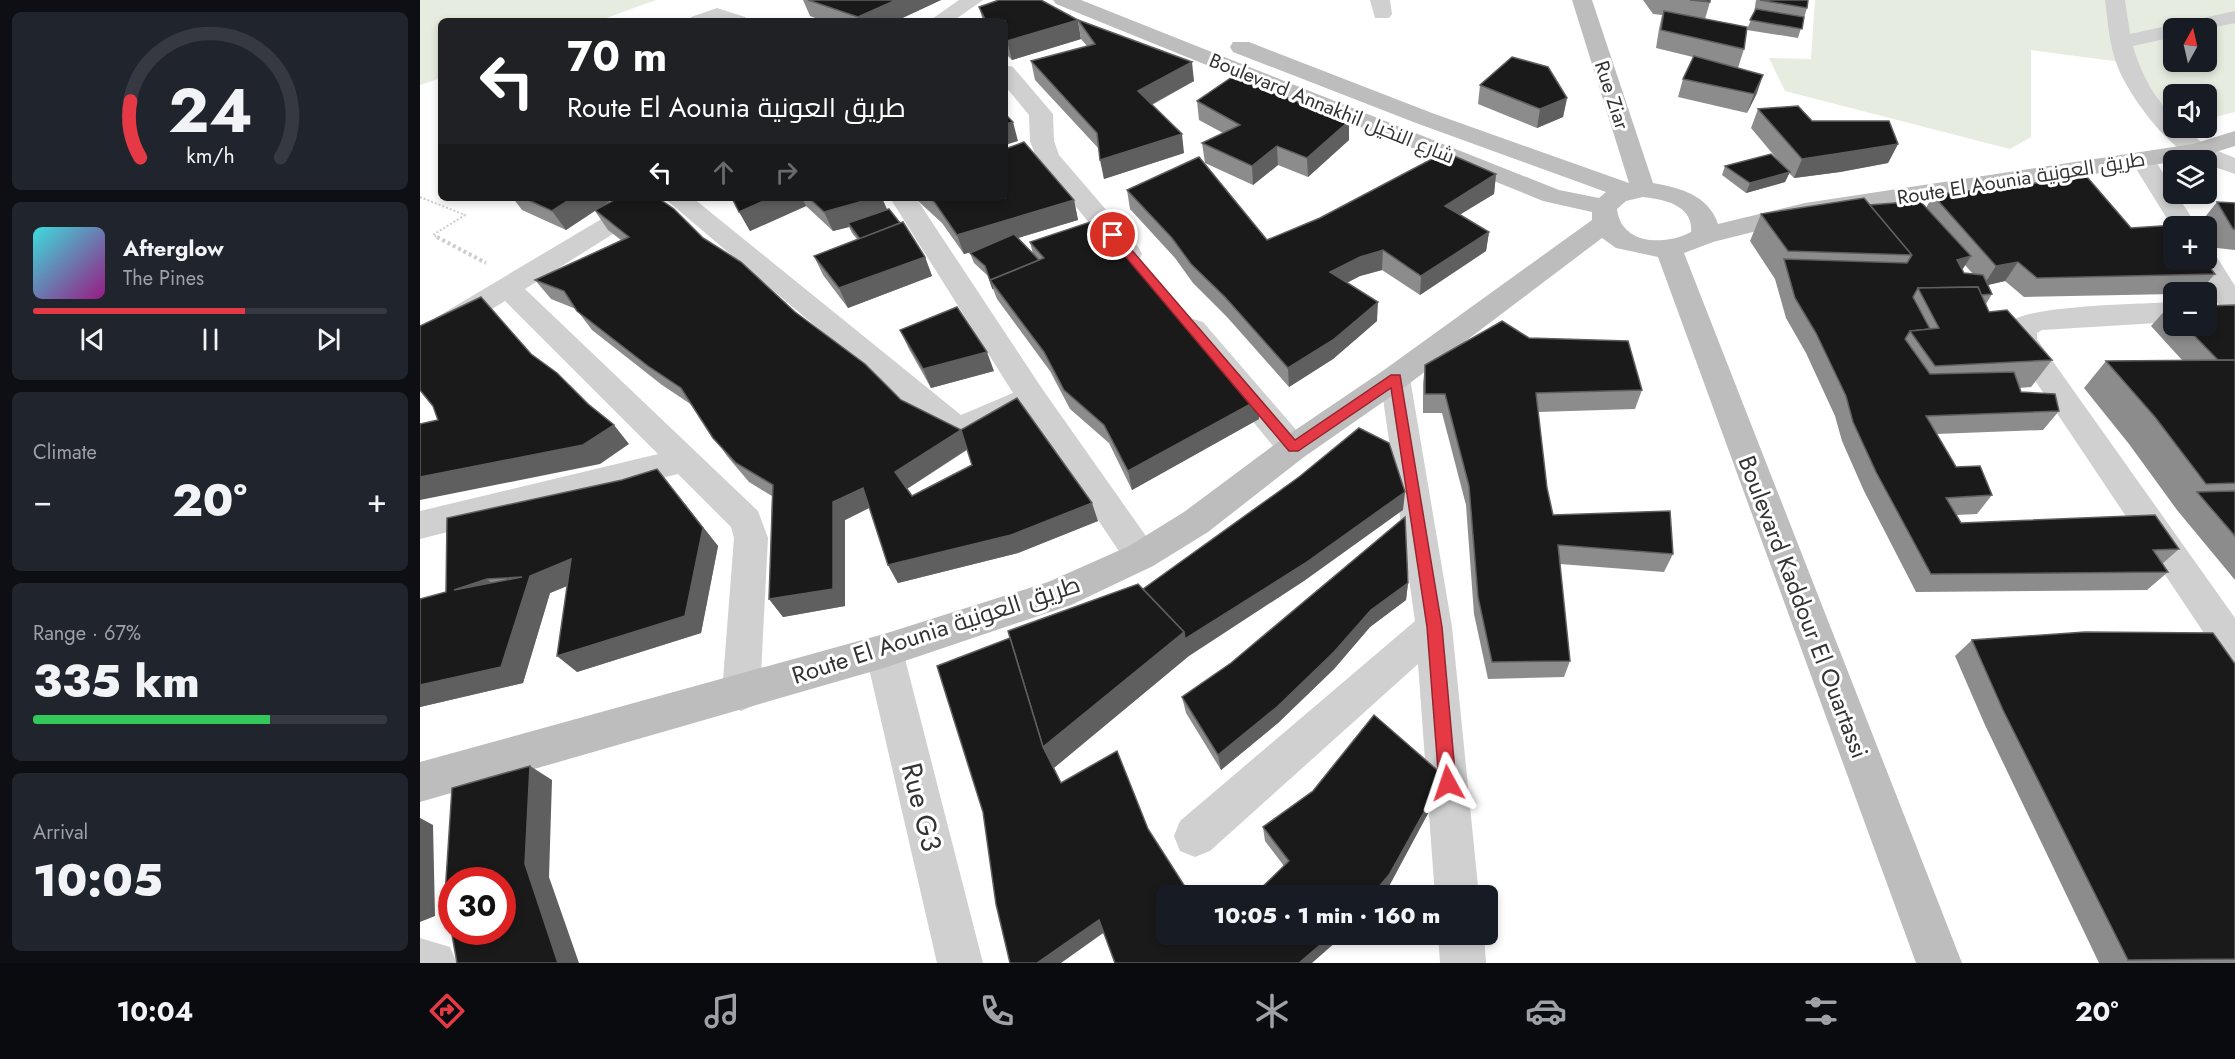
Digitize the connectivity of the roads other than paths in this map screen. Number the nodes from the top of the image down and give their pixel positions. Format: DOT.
graph roads {
  1 [pos="973,0"];
  2 [pos="1063,0"];
  3 [pos="1119,0"];
  4 [pos="1582,0"];
  5 [pos="2115,0"];
  6 [pos="2235,17"];
  7 [pos="706,18"];
  8 [pos="729,18"];
  9 [pos="951,18"];
  10 [pos="2217,21"];
  11 [pos="1185,25"];
  12 [pos="2163,33"];
  13 [pos="1217,38"];
  14 [pos="2121,42"];
  15 [pos="1008,76"];
  16 [pos="2235,138"];
  17 [pos="2195,150"];
  18 [pos="2199,150"];
  19 [pos="2163,156"];
  20 [pos="2142,159"];
  21 [pos="2217,160"];
  22 [pos="2235,167"];
  23 [pos="1635,190"];
  24 [pos="649,201"];
  25 [pos="680,201"];
  26 [pos="905,201"];
  27 [pos="1690,202"];
  28 [pos="1805,211"];
  29 [pos="1604,215"];
  30 [pos="2178,216"];
  31 [pos="1704,236"];
  32 [pos="1669,250"];
  33 [pos="1143,270"];
  34 [pos="2211,270"];
  35 [pos="507,287"];
  36 [pos="1173,306"];
  37 [pos="2235,308"];
  38 [pos="2217,309"];
  39 [pos="2163,313"];
  40 [pos="420,340"];
  41 [pos="1395,378"];
  42 [pos="1032,398"];
  43 [pos="1293,448"];
  44 [pos="686,460"];
  45 [pos="420,525"];
  46 [pos="1141,556"];
  47 [pos="1434,627"];
  48 [pos="2235,648"];
  49 [pos="884,651"];
  50 [pos="741,693"];
  51 [pos="420,782"];
  52 [pos="1195,836"];
  53 [pos="1456,885"];
  54 [pos="1462,945"];
  55 [pos="420,961"];
  56 [pos="434,963"];
  57 [pos="960,963"];
  58 [pos="1463,963"];
  59 [pos="1939,963"];
  1 -- 9 [label="street"];
  2 -- 29 [label="main road, Boulevard Annakhil شارع النخيل"];
  3 -- 11 [label="main road"];
  4 -- 23 [label="main road, Rue Ziar"];
  5 -- 14 [label="street"];
  6 -- 10 [label="street"];
  7 -- 8 [label="street"];
  12 -- 14 [label="street"];
  13 -- 23 [label="main road, Boulevard Annakhil شارع النخيل"];
  14 -- 17 [label="street"];
  15 -- 33 [label="street"];
  16 -- 18 [label="main road, Route El Aounia طريق العونية"];
  19 -- 20 [label="main road, Route El Aounia طريق العونية"];
  20 -- 28 [label="main road, Route El Aounia طريق العونية"];
  20 -- 30 [label="street"];
  21 -- 22 [label="street"];
  23 -- 27 [label="main road"];
  23 -- 29 [label="main road"];
  24 -- 35 [label="street"];
  25 -- 42 [label="street"];
  26 -- 42 [label="street"];
  27 -- 28 [label="main road, Route El Aounia طريق العونية"];
  27 -- 31 [label="main road"];
  28 -- 31 [label="main road, Route El Aounia طريق العونية"];
  29 -- 32 [label="main road"];
  29 -- 41 [label="main road, Route El Aounia طريق العونية"];
  31 -- 32 [label="main road"];
  32 -- 59 [label="main road, Boulevard Kaddour El Ouartassi"];
  34 -- 37 [label="street"];
  35 -- 40 [label="street"];
  35 -- 44 [label="street"];
  36 -- 43 [label="street"];
  37 -- 38 [label="street"];
  39 -- 48 [label="street"];
  41 -- 43 [label="main road, Route El Aounia طريق العونية"];
  41 -- 47 [label="street"];
  42 -- 46 [label="street"];
  43 -- 46 [label="main road, Route El Aounia طريق العونية"];
  44 -- 45 [label="street"];
  44 -- 50 [label="street"];
  46 -- 49 [label="main road, Route El Aounia طريق العونية"];
  47 -- 52 [label="street"];
  47 -- 53 [label="street"];
  49 -- 50 [label="main road, Route El Aounia طريق العونية"];
  49 -- 57 [label="street, Rue G3"];
  50 -- 51 [label="main road, Route El Aounia طريق العونية"];
  54 -- 58 [label="street"];
  55 -- 56 [label="street"];
}
